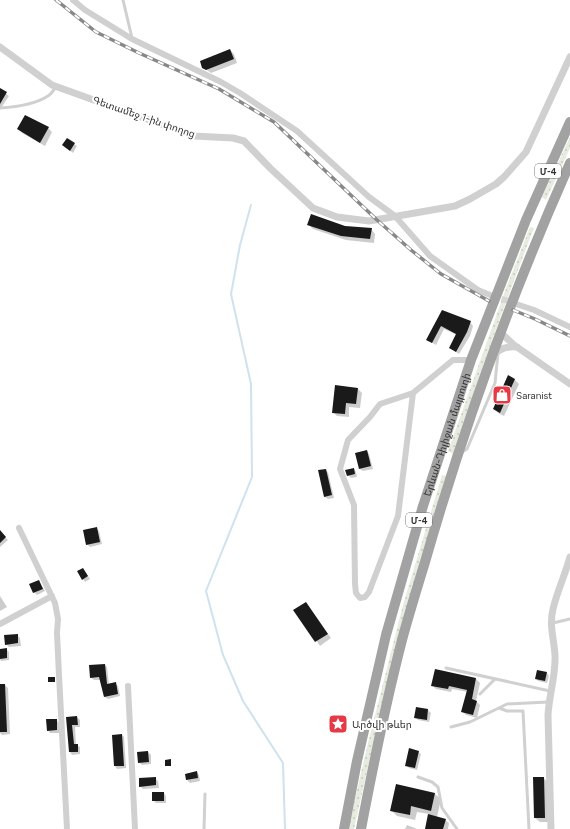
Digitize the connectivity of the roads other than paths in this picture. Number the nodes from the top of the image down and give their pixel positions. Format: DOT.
graph roads {
  1 [pos="73,0"];
  2 [pos="123,0"];
  3 [pos="132,39"];
  4 [pos="0,47"];
  5 [pos="570,57"];
  6 [pos="56,86"];
  7 [pos="0,108"];
  8 [pos="570,122"];
  9 [pos="570,163"];
  10 [pos="395,216"];
  11 [pos="490,295"];
  12 [pos="516,304"];
  13 [pos="570,327"];
  14 [pos="500,332"];
  15 [pos="519,347"];
  16 [pos="471,360"];
  17 [pos="493,363"];
  18 [pos="570,384"];
  19 [pos="413,393"];
  20 [pos="19,528"];
  21 [pos="570,557"];
  22 [pos="52,596"];
  23 [pos="570,619"];
  24 [pos="0,624"];
  25 [pos="551,624"];
  26 [pos="446,668"];
  27 [pos="495,679"];
  28 [pos="128,686"];
  29 [pos="550,691"];
  30 [pos="480,694"];
  31 [pos="548,702"];
  32 [pos="498,708"];
  33 [pos="451,727"];
  34 [pos="418,777"];
  35 [pos="205,794"];
  36 [pos="67,829"];
  37 [pos="135,829"];
  38 [pos="204,829"];
  39 [pos="344,829"];
  40 [pos="361,829"];
  41 [pos="457,829"];
  42 [pos="529,829"];
  43 [pos="551,829"];
  1 -- 3 [label="street"];
  2 -- 3 [label="lane"];
  3 -- 10 [label="street"];
  4 -- 6 [label="street, Գետամեջ 1-ին փողոց"];
  5 -- 10 [label="street, Գետամեջ 1-ին փողոց"];
  6 -- 7 [label="lane"];
  6 -- 10 [label="street, Գետամեջ 1-ին փողոց"];
  8 -- 16 [label="highway, Երևան-Դիլիջան մայրուղի / Մ-4"];
  9 -- 14 [label="highway, Երևան-Դիլիջան մայրուղի / Մ-4"];
  10 -- 11 [label="street"];
  12 -- 13 [label="street"];
  14 -- 15 [label="street"];
  14 -- 17 [label="highway, Երևան-Դիլիջան մայրուղի / Մ-4"];
  15 -- 17 [label="street"];
  15 -- 18 [label="street"];
  16 -- 19 [label="street"];
  16 -- 39 [label="highway, Երևան-Դիլիջան մայրուղի / Մ-4"];
  17 -- 40 [label="highway, Երևան-Դիլիջան մայրուղի / Մ-4"];
  19 -- 19 [label="street"];
  20 -- 22 [label="street"];
  21 -- 25 [label="street"];
  22 -- 24 [label="street"];
  22 -- 36 [label="street"];
  23 -- 25 [label="lane"];
  25 -- 29 [label="street"];
  26 -- 27 [label="lane"];
  27 -- 29 [label="lane"];
  27 -- 30 [label="lane"];
  28 -- 37 [label="street"];
  29 -- 31 [label="street"];
  31 -- 32 [label="lane"];
  31 -- 43 [label="street"];
  32 -- 33 [label="lane"];
  32 -- 42 [label="lane"];
  34 -- 41 [label="lane"];
  35 -- 38 [label="lane"];
}
